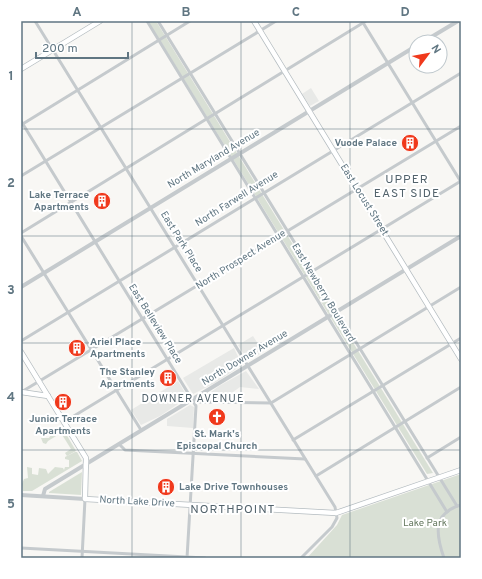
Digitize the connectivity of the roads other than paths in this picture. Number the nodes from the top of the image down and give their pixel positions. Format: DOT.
graph roads {
  1 [pos="35,21"];
  2 [pos="100,21"];
  3 [pos="147,21"];
  4 [pos="158,21"];
  5 [pos="190,21"];
  6 [pos="254,21"];
  7 [pos="276,21"];
  8 [pos="458,21"];
  9 [pos="364,22"];
  10 [pos="260,31"];
  11 [pos="436,34"];
  12 [pos="167,35"];
  13 [pos="159,40"];
  14 [pos="53,50"];
  15 [pos="408,51"];
  16 [pos="388,63"];
  17 [pos="21,70"];
  18 [pos="284,71"];
  19 [pos="461,73"];
  20 [pos="190,74"];
  21 [pos="182,79"];
  22 [pos="78,89"];
  23 [pos="412,102"];
  24 [pos="309,111"];
  25 [pos="214,113"];
  26 [pos="206,118"];
  27 [pos="22,123"];
  28 [pos="461,126"];
  29 [pos="102,128"];
  30 [pos="437,142"];
  31 [pos="333,150"];
  32 [pos="239,153"];
  33 [pos="231,158"];
  34 [pos="46,161"];
  35 [pos="126,167"];
  36 [pos="21,176"];
  37 [pos="461,181"];
  38 [pos="357,190"];
  39 [pos="263,192"];
  40 [pos="255,197"];
  41 [pos="71,202"];
  42 [pos="150,207"];
  43 [pos="382,229"];
  44 [pos="288,231"];
  45 [pos="21,234"];
  46 [pos="461,236"];
  47 [pos="279,237"];
  48 [pos="95,241"];
  49 [pos="175,247"];
  50 [pos="406,270"];
  51 [pos="312,271"];
  52 [pos="43,273"];
  53 [pos="304,277"];
  54 [pos="119,281"];
  55 [pos="21,286"];
  56 [pos="199,286"];
  57 [pos="461,287"];
  58 [pos="429,306"];
  59 [pos="337,311"];
  60 [pos="68,312"];
  61 [pos="328,317"];
  62 [pos="143,320"];
  63 [pos="223,326"];
  64 [pos="461,338"];
  65 [pos="21,340"];
  66 [pos="452,344"];
  67 [pos="360,348"];
  68 [pos="92,351"];
  69 [pos="21,352"];
  70 [pos="351,354"];
  71 [pos="167,359"];
  72 [pos="461,359"];
  73 [pos="247,366"];
  74 [pos="40,383"];
  75 [pos="383,385"];
  76 [pos="461,387"];
  77 [pos="117,390"];
  78 [pos="374,391"];
  79 [pos="21,392"];
  80 [pos="48,396"];
  81 [pos="192,399"];
  82 [pos="271,404"];
  83 [pos="405,421"];
  84 [pos="64,422"];
  85 [pos="396,427"];
  86 [pos="141,430"];
  87 [pos="461,437"];
  88 [pos="293,440"];
  89 [pos="119,444"];
  90 [pos="193,453"];
  91 [pos="428,458"];
  92 [pos="305,459"];
  93 [pos="86,464"];
  94 [pos="461,470"];
  95 [pos="316,476"];
  96 [pos="440,478"];
  97 [pos="429,482"];
  98 [pos="21,495"];
  99 [pos="43,496"];
  100 [pos="85,499"];
  101 [pos="190,505"];
  102 [pos="459,505"];
  103 [pos="447,512"];
  104 [pos="336,513"];
  105 [pos="21,548"];
  106 [pos="82,551"];
  107 [pos="82,558"];
  108 [pos="187,558"];
  109 [pos="205,558"];
  110 [pos="301,558"];
  111 [pos="444,558"];
  1 -- 14 [label="street, East Park Place"];
  2 -- 14 [label="main road"];
  3 -- 13 [label="street, East Newberry Boulevard"];
  4 -- 12 [label="street, East Newberry Boulevard"];
  5 -- 12 [label="street"];
  6 -- 10 [label="main road, East Locust Street"];
  7 -- 10 [label="street"];
  8 -- 11 [label="street"];
  9 -- 16 [label="street"];
  9 -- 18 [label="street"];
  10 -- 18 [label="main road, East Locust Street"];
  10 -- 20 [label="street"];
  12 -- 13 [label="street"];
  12 -- 20 [label="street, East Newberry Boulevard"];
  13 -- 21 [label="street, East Newberry Boulevard"];
  13 -- 22 [label="street"];
  14 -- 17 [label="main road"];
  14 -- 22 [label="street, East Park Place"];
  15 -- 16 [label="street, North Maryland Avenue"];
  16 -- 23 [label="street"];
  16 -- 24 [label="street, North Maryland Avenue"];
  18 -- 24 [label="main road, East Locust Street"];
  18 -- 25 [label="street"];
  19 -- 23 [label="street, North Farwell Avenue"];
  20 -- 21 [label="street"];
  20 -- 25 [label="street, East Newberry Boulevard"];
  21 -- 26 [label="street, East Newberry Boulevard"];
  21 -- 29 [label="street"];
  22 -- 27 [label="street"];
  22 -- 29 [label="street, East Park Place"];
  23 -- 30 [label="street"];
  23 -- 31 [label="street, North Farwell Avenue"];
  24 -- 31 [label="main road, East Locust Street"];
  24 -- 32 [label="street, North Maryland Avenue"];
  25 -- 26 [label="street"];
  25 -- 32 [label="street, East Newberry Boulevard"];
  26 -- 33 [label="street, East Newberry Boulevard"];
  26 -- 35 [label="street"];
  27 -- 34 [label="street, East Belleview Place"];
  28 -- 30 [label="street, North Prospect Avenue"];
  29 -- 34 [label="street"];
  29 -- 35 [label="street, East Park Place"];
  30 -- 37 [label="street"];
  30 -- 38 [label="street, North Prospect Avenue"];
  31 -- 38 [label="main road, East Locust Street"];
  31 -- 39 [label="street, North Farwell Avenue"];
  32 -- 33 [label="street, North Maryland Avenue"];
  32 -- 39 [label="street, East Newberry Boulevard"];
  33 -- 40 [label="street, East Newberry Boulevard"];
  33 -- 42 [label="street, North Maryland Avenue"];
  34 -- 36 [label="street"];
  34 -- 41 [label="street, East Belleview Place"];
  35 -- 41 [label="street"];
  35 -- 42 [label="street, East Park Place"];
  37 -- 43 [label="street"];
  38 -- 43 [label="main road, East Locust Street"];
  38 -- 44 [label="street, North Prospect Avenue"];
  39 -- 40 [label="street, North Farwell Avenue"];
  39 -- 44 [label="street, East Newberry Boulevard"];
  40 -- 47 [label="street, East Newberry Boulevard"];
  40 -- 49 [label="street, North Farwell Avenue"];
  41 -- 45 [label="street"];
  41 -- 48 [label="street, East Belleview Place"];
  42 -- 48 [label="street, North Maryland Avenue"];
  42 -- 49 [label="street, East Park Place"];
  43 -- 50 [label="main road, East Locust Street"];
  43 -- 51 [label="street"];
  44 -- 47 [label="street, North Prospect Avenue"];
  44 -- 51 [label="street, East Newberry Boulevard"];
  45 -- 52 [label="street"];
  46 -- 50 [label="street, North Downer Avenue"];
  47 -- 53 [label="street, East Newberry Boulevard"];
  47 -- 56 [label="street, North Prospect Avenue"];
  48 -- 52 [label="street, North Maryland Avenue"];
  48 -- 54 [label="street, East Belleview Place"];
  49 -- 54 [label="street, North Farwell Avenue"];
  49 -- 56 [label="street, East Park Place"];
  50 -- 58 [label="main road, East Locust Street"];
  50 -- 59 [label="street, North Downer Avenue"];
  51 -- 53 [label="street"];
  51 -- 59 [label="street, East Newberry Boulevard"];
  52 -- 55 [label="street, North Maryland Avenue"];
  52 -- 60 [label="street"];
  53 -- 61 [label="street, East Newberry Boulevard"];
  53 -- 63 [label="street"];
  54 -- 60 [label="street, North Farwell Avenue"];
  54 -- 62 [label="street, East Belleview Place"];
  56 -- 62 [label="street, North Prospect Avenue"];
  56 -- 63 [label="street, East Park Place"];
  57 -- 58 [label="street"];
  58 -- 66 [label="main road, East Locust Street"];
  58 -- 67 [label="street"];
  59 -- 61 [label="street, North Downer Avenue"];
  59 -- 67 [label="street, East Newberry Boulevard"];
  60 -- 65 [label="street, North Farwell Avenue"];
  60 -- 68 [label="street"];
  61 -- 70 [label="street, East Newberry Boulevard"];
  61 -- 73 [label="street, North Downer Avenue"];
  62 -- 68 [label="street, North Prospect Avenue"];
  62 -- 71 [label="street, East Belleview Place"];
  63 -- 71 [label="street"];
  63 -- 73 [label="street, East Park Place"];
  64 -- 66 [label="street"];
  66 -- 72 [label="main road, East Locust Street"];
  66 -- 75 [label="street"];
  67 -- 70 [label="street"];
  67 -- 75 [label="street, East Newberry Boulevard"];
  68 -- 74 [label="street, North Prospect Avenue"];
  68 -- 77 [label="street"];
  69 -- 74 [label="main road"];
  70 -- 78 [label="street, East Newberry Boulevard"];
  70 -- 82 [label="street"];
  71 -- 77 [label="street"];
  71 -- 81 [label="street, East Belleview Place"];
  73 -- 81 [label="street, North Downer Avenue"];
  73 -- 82 [label="street, East Park Place"];
  74 -- 79 [label="street, North Prospect Avenue"];
  74 -- 80 [label="main road"];
  75 -- 78 [label="street"];
  75 -- 83 [label="street, East Newberry Boulevard"];
  76 -- 83 [label="street"];
  77 -- 84 [label="street"];
  77 -- 86 [label="street"];
  78 -- 85 [label="street, East Newberry Boulevard"];
  78 -- 88 [label="street"];
  79 -- 80 [label="main road, North Prospect Avenue"];
  80 -- 84 [label="main road"];
  81 -- 82 [label="street"];
  81 -- 86 [label="street, North Downer Avenue"];
  81 -- 90 [label="street, East Belleview Place"];
  82 -- 88 [label="street, East Park Place"];
  83 -- 85 [label="street"];
  83 -- 91 [label="street, East Newberry Boulevard"];
  84 -- 93 [label="main road"];
  85 -- 95 [label="street"];
  85 -- 97 [label="street, East Newberry Boulevard"];
  86 -- 89 [label="street, North Downer Avenue"];
  87 -- 91 [label="street"];
  88 -- 92 [label="street, East Park Place"];
  89 -- 90 [label="street"];
  89 -- 93 [label="street, North Downer Avenue"];
  90 -- 92 [label="street"];
  90 -- 101 [label="street, East Belleview Place"];
  91 -- 96 [label="street, East Newberry Boulevard"];
  92 -- 95 [label="street, East Park Place"];
  93 -- 99 [label="street, North Downer Avenue"];
  93 -- 100 [label="main road"];
  94 -- 96 [label="main road, North Lake Drive"];
  95 -- 104 [label="street, East Park Place"];
  96 -- 97 [label="main road, North Lake Drive"];
  96 -- 102 [label="street, East Newberry Boulevard"];
  97 -- 103 [label="street, East Newberry Boulevard"];
  97 -- 104 [label="main road, North Lake Drive"];
  98 -- 99 [label="street, North Lake Drive"];
  99 -- 100 [label="street, North Lake Drive"];
  100 -- 101 [label="main road, North Lake Drive"];
  100 -- 106 [label="street"];
  101 -- 104 [label="main road, North Lake Drive"];
  101 -- 108 [label="street, East Belleview Place"];
  102 -- 103 [label="street"];
  103 -- 111 [label="street"];
  104 -- 110 [label="street"];
  105 -- 106 [label="street"];
  106 -- 107 [label="street"];
  106 -- 108 [label="street"];
  108 -- 109 [label="street"];
}
